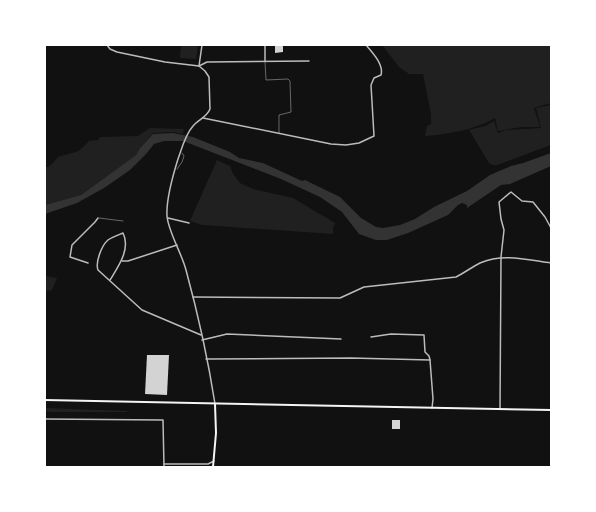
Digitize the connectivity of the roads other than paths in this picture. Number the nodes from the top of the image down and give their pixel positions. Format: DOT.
graph roads {
  1 [pos="107,45"];
  2 [pos="202,45"];
  3 [pos="265,45"];
  4 [pos="366,45"];
  5 [pos="265,61"];
  6 [pos="309,61"];
  7 [pos="199,66"];
  8 [pos="203,118"];
  9 [pos="279,133"];
  10 [pos="180,153"];
  11 [pos="176,170"];
  12 [pos="98,218"];
  13 [pos="167,218"];
  14 [pos="124,220"];
  15 [pos="189,223"];
  16 [pos="551,228"];
  17 [pos="177,245"];
  18 [pos="501,257"];
  19 [pos="122,261"];
  20 [pos="88,263"];
  21 [pos="551,263"];
  22 [pos="110,280"];
  23 [pos="193,297"];
  24 [pos="201,336"];
  25 [pos="371,337"];
  26 [pos="341,339"];
  27 [pos="202,340"];
  28 [pos="206,359"];
  29 [pos="430,360"];
  30 [pos="45,400"];
  31 [pos="214,404"];
  32 [pos="432,408"];
  33 [pos="500,409"];
  34 [pos="551,410"];
  35 [pos="45,419"];
  36 [pos="214,461"];
  37 [pos="164,464"];
  38 [pos="208,464"];
  39 [pos="164,467"];
  40 [pos="212,467"];
  1 -- 7 [label="street"];
  2 -- 7 [label="street"];
  3 -- 5 [label="street"];
  4 -- 9 [label="street"];
  5 -- 6 [label="street"];
  5 -- 7 [label="street"];
  5 -- 9 [label="lane"];
  7 -- 8 [label="street"];
  8 -- 9 [label="street"];
  8 -- 10 [label="street"];
  10 -- 11 [label="street"];
  10 -- 11 [label="lane"];
  11 -- 13 [label="street"];
  12 -- 14 [label="lane"];
  12 -- 20 [label="street"];
  13 -- 15 [label="street"];
  13 -- 17 [label="street"];
  16 -- 18 [label="street"];
  17 -- 19 [label="street"];
  17 -- 23 [label="street"];
  18 -- 21 [label="street"];
  18 -- 23 [label="street"];
  18 -- 33 [label="street"];
  19 -- 22 [label="street"];
  19 -- 22 [label="street"];
  22 -- 24 [label="street"];
  23 -- 24 [label="street"];
  24 -- 27 [label="street"];
  25 -- 29 [label="street"];
  26 -- 27 [label="street"];
  27 -- 28 [label="street"];
  28 -- 29 [label="street"];
  28 -- 31 [label="street"];
  29 -- 32 [label="street"];
  30 -- 31 [label="main road"];
  31 -- 32 [label="main road"];
  31 -- 36 [label="main road"];
  32 -- 33 [label="main road"];
  33 -- 34 [label="main road"];
  35 -- 37 [label="street"];
  36 -- 38 [label="street"];
  36 -- 40 [label="main road"];
  37 -- 38 [label="street"];
  37 -- 39 [label="street"];
  38 -- 40 [label="street"];
}
